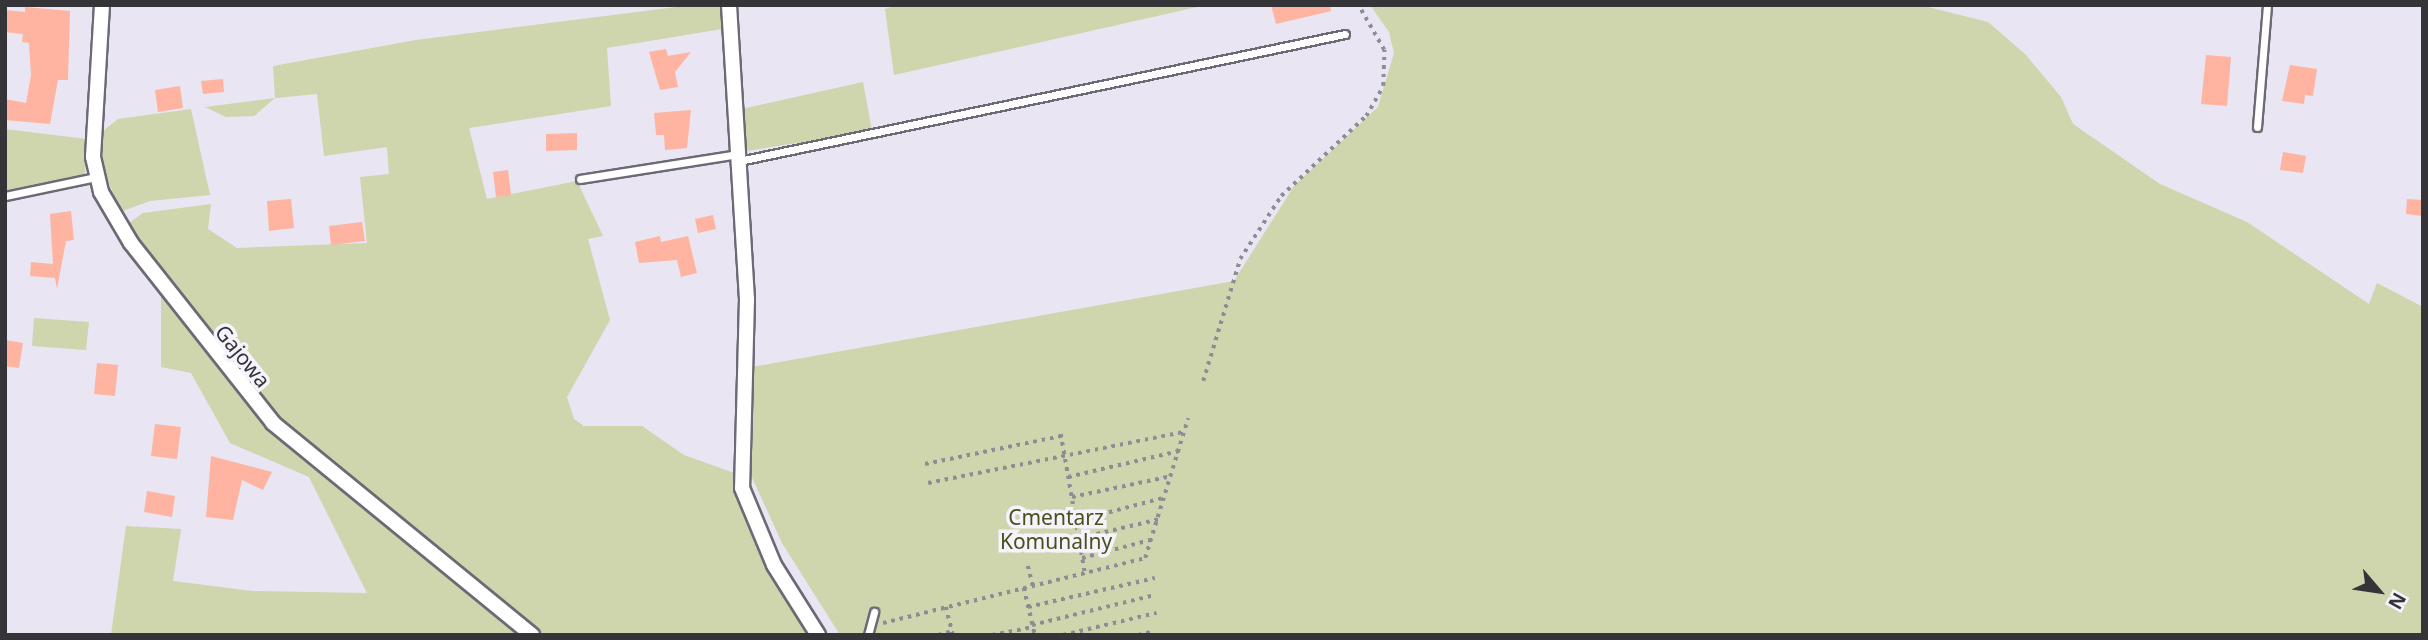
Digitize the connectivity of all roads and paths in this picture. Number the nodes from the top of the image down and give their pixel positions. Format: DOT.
graph roads {
  1 [pos="102,5"];
  2 [pos="729,5"];
  3 [pos="1358,5"];
  4 [pos="2267,5"];
  5 [pos="1345,34"];
  6 [pos="2257,127"];
  7 [pos="739,158"];
  8 [pos="96,177"];
  9 [pos="580,179"];
  10 [pos="5,197"];
  11 [pos="1203,381"];
  12 [pos="1188,418"];
  13 [pos="1184,432"];
  14 [pos="1179,452"];
  15 [pos="1065,457"];
  16 [pos="925,464"];
  17 [pos="1172,476"];
  18 [pos="1068,477"];
  19 [pos="928,483"];
  20 [pos="1072,497"];
  21 [pos="1166,497"];
  22 [pos="1160,519"];
  23 [pos="1076,521"];
  24 [pos="1079,538"];
  25 [pos="1154,539"];
  26 [pos="1082,558"];
  27 [pos="1028,566"];
  28 [pos="1085,573"];
  29 [pos="1155,578"];
  30 [pos="1034,586"];
  31 [pos="1024,588"];
  32 [pos="1155,596"];
  33 [pos="946,607"];
  34 [pos="1028,607"];
  35 [pos="874,612"];
  36 [pos="1156,613"];
  37 [pos="871,626"];
  38 [pos="1033,626"];
  39 [pos="1154,631"];
  40 [pos="952,633"];
  41 [pos="532,635"];
  42 [pos="818,635"];
  43 [pos="868,635"];
  44 [pos="938,635"];
  45 [pos="992,635"];
  46 [pos="1035,635"];
  47 [pos="1063,635"];
  48 [pos="1138,635"];
  1 -- 8 [label="street, Gajowa"];
  2 -- 7 [label="street"];
  3 -- 11 [label="path"];
  4 -- 6 [label="lane"];
  5 -- 7 [label="lane"];
  7 -- 9 [label="lane"];
  7 -- 42 [label="street"];
  8 -- 10 [label="lane"];
  8 -- 41 [label="street, Gajowa"];
  12 -- 13 [label="path"];
  13 -- 14 [label="path"];
  13 -- 15 [label="path"];
  14 -- 17 [label="path"];
  14 -- 18 [label="path"];
  15 -- 16 [label="path"];
  15 -- 18 [label="path"];
  15 -- 19 [label="path"];
  17 -- 20 [label="path"];
  17 -- 21 [label="path"];
  18 -- 20 [label="path"];
  20 -- 23 [label="path"];
  21 -- 22 [label="path"];
  21 -- 23 [label="path"];
  22 -- 24 [label="path"];
  22 -- 25 [label="path"];
  23 -- 24 [label="path"];
  24 -- 26 [label="path"];
  25 -- 26 [label="path"];
  25 -- 28 [label="path"];
  26 -- 28 [label="path"];
  27 -- 30 [label="path"];
  28 -- 30 [label="path"];
  29 -- 34 [label="path"];
  30 -- 31 [label="path"];
  31 -- 33 [label="path"];
  31 -- 34 [label="path"];
  32 -- 38 [label="path"];
  33 -- 37 [label="path"];
  33 -- 40 [label="path"];
  34 -- 38 [label="path"];
  35 -- 37 [label="lane"];
  36 -- 47 [label="path"];
  37 -- 43 [label="lane"];
  38 -- 45 [label="path"];
  38 -- 46 [label="path"];
  39 -- 48 [label="path"];
  40 -- 44 [label="path"];
}
